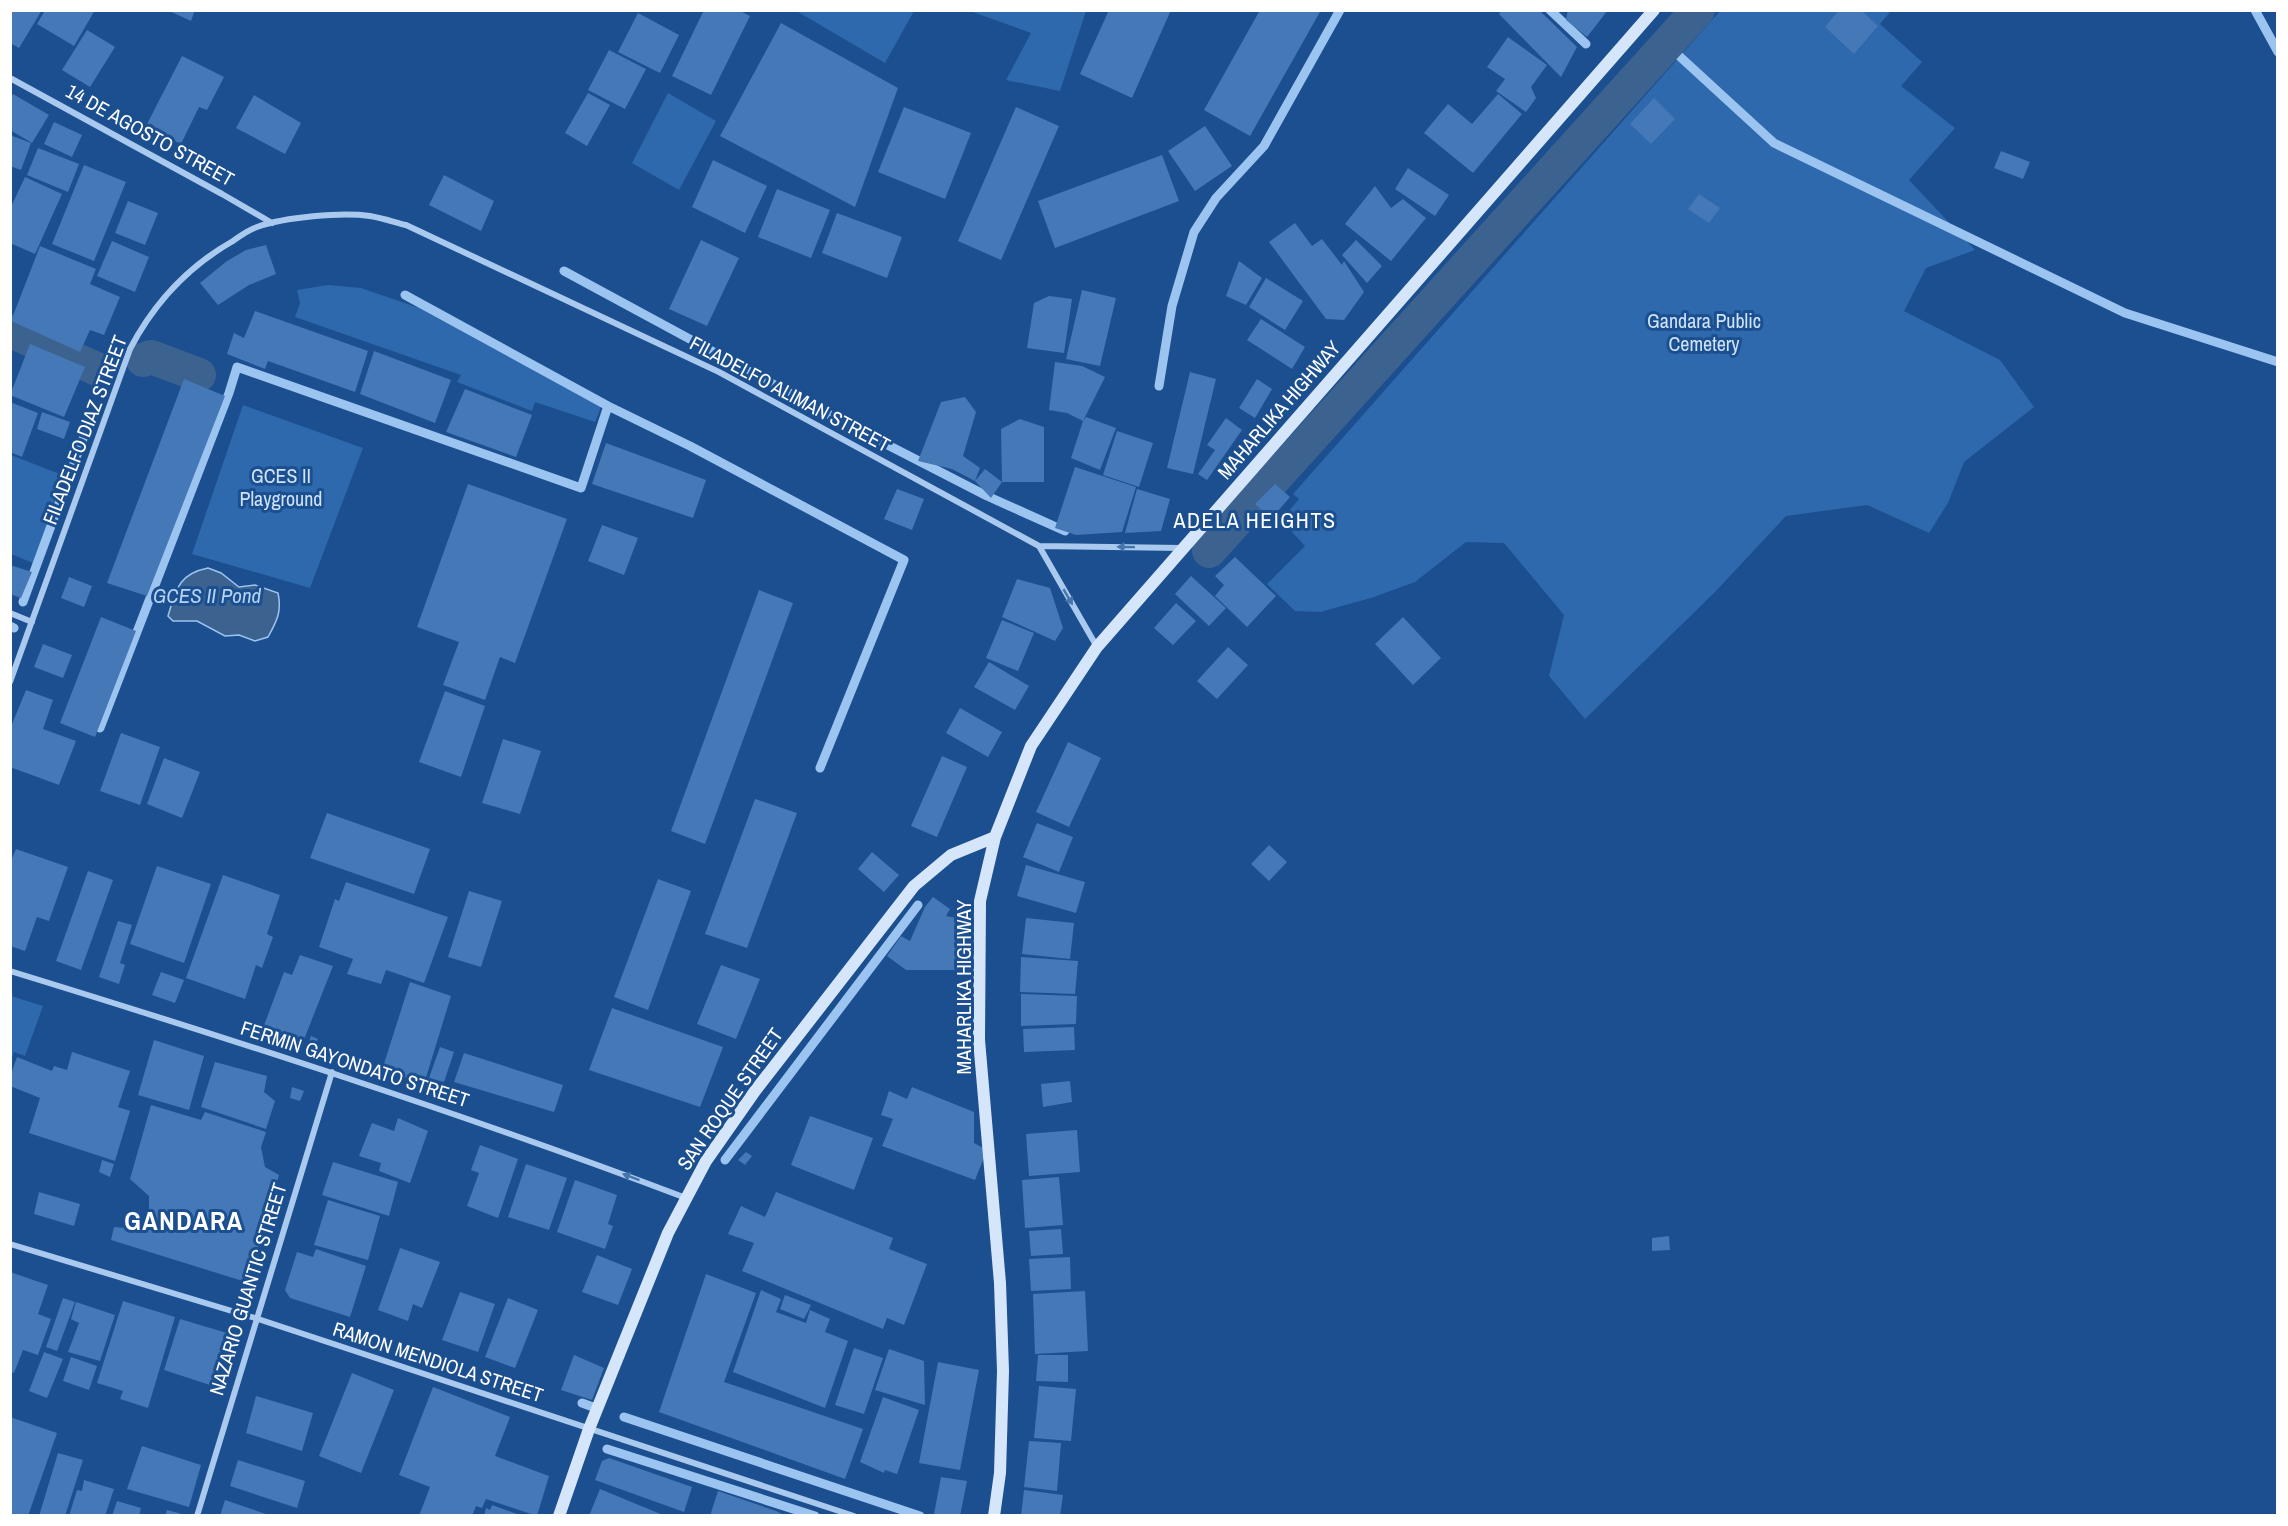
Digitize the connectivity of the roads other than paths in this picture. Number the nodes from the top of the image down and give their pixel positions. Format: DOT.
graph roads {
  1 [pos="1654,10"];
  2 [pos="10,78"];
  3 [pos="272,223"];
  4 [pos="522,280"];
  5 [pos="1039,546"];
  6 [pos="1185,548"];
  7 [pos="10,614"];
  8 [pos="32,622"];
  9 [pos="1097,647"];
  10 [pos="10,682"];
  11 [pos="995,837"];
  12 [pos="10,971"];
  13 [pos="332,1072"];
  14 [pos="686,1198"];
  15 [pos="10,1244"];
  16 [pos="255,1318"];
  17 [pos="589,1429"];
  18 [pos="197,1515"];
  19 [pos="559,1515"];
  20 [pos="854,1515"];
  21 [pos="994,1515"];
  1 -- 6 [label="main road, MAHARLIKA HIGHWAY"];
  2 -- 3 [label="street, 14 DE AGOSTO STREET"];
  3 -- 4 [label="street, FILADELFO DIAZ STREET"];
  3 -- 8 [label="street, FILADELFO DIAZ STREET"];
  4 -- 5 [label="street, FILADELFO ALIMAN STREET"];
  6 -- 5 [label="street, FILADELFO ALIMAN STREET, one-way"];
  5 -- 9 [label="street, one-way"];
  6 -- 9 [label="main road, MAHARLIKA HIGHWAY"];
  7 -- 8 [label="street"];
  8 -- 10 [label="street, FILADELFO DIAZ STREET"];
  9 -- 11 [label="main road, MAHARLIKA HIGHWAY"];
  11 -- 14 [label="main road, SAN ROQUE STREET"];
  11 -- 21 [label="main road, MAHARLIKA HIGHWAY"];
  12 -- 13 [label="street, FERMIN GAYONDATO STREET"];
  14 -- 13 [label="street, FERMIN GAYONDATO STREET, one-way"];
  13 -- 16 [label="street, NAZARIO GUANTIC STREET"];
  14 -- 17 [label="main road, SAN ROQUE STREET"];
  15 -- 16 [label="street, RAMON MENDIOLA STREET"];
  16 -- 17 [label="street, RAMON MENDIOLA STREET"];
  16 -- 18 [label="street, NAZARIO GUANTIC STREET"];
  17 -- 19 [label="main road, SAN ROQUE STREET"];
  17 -- 20 [label="street, RAMON MENDIOLA STREET"];
}
